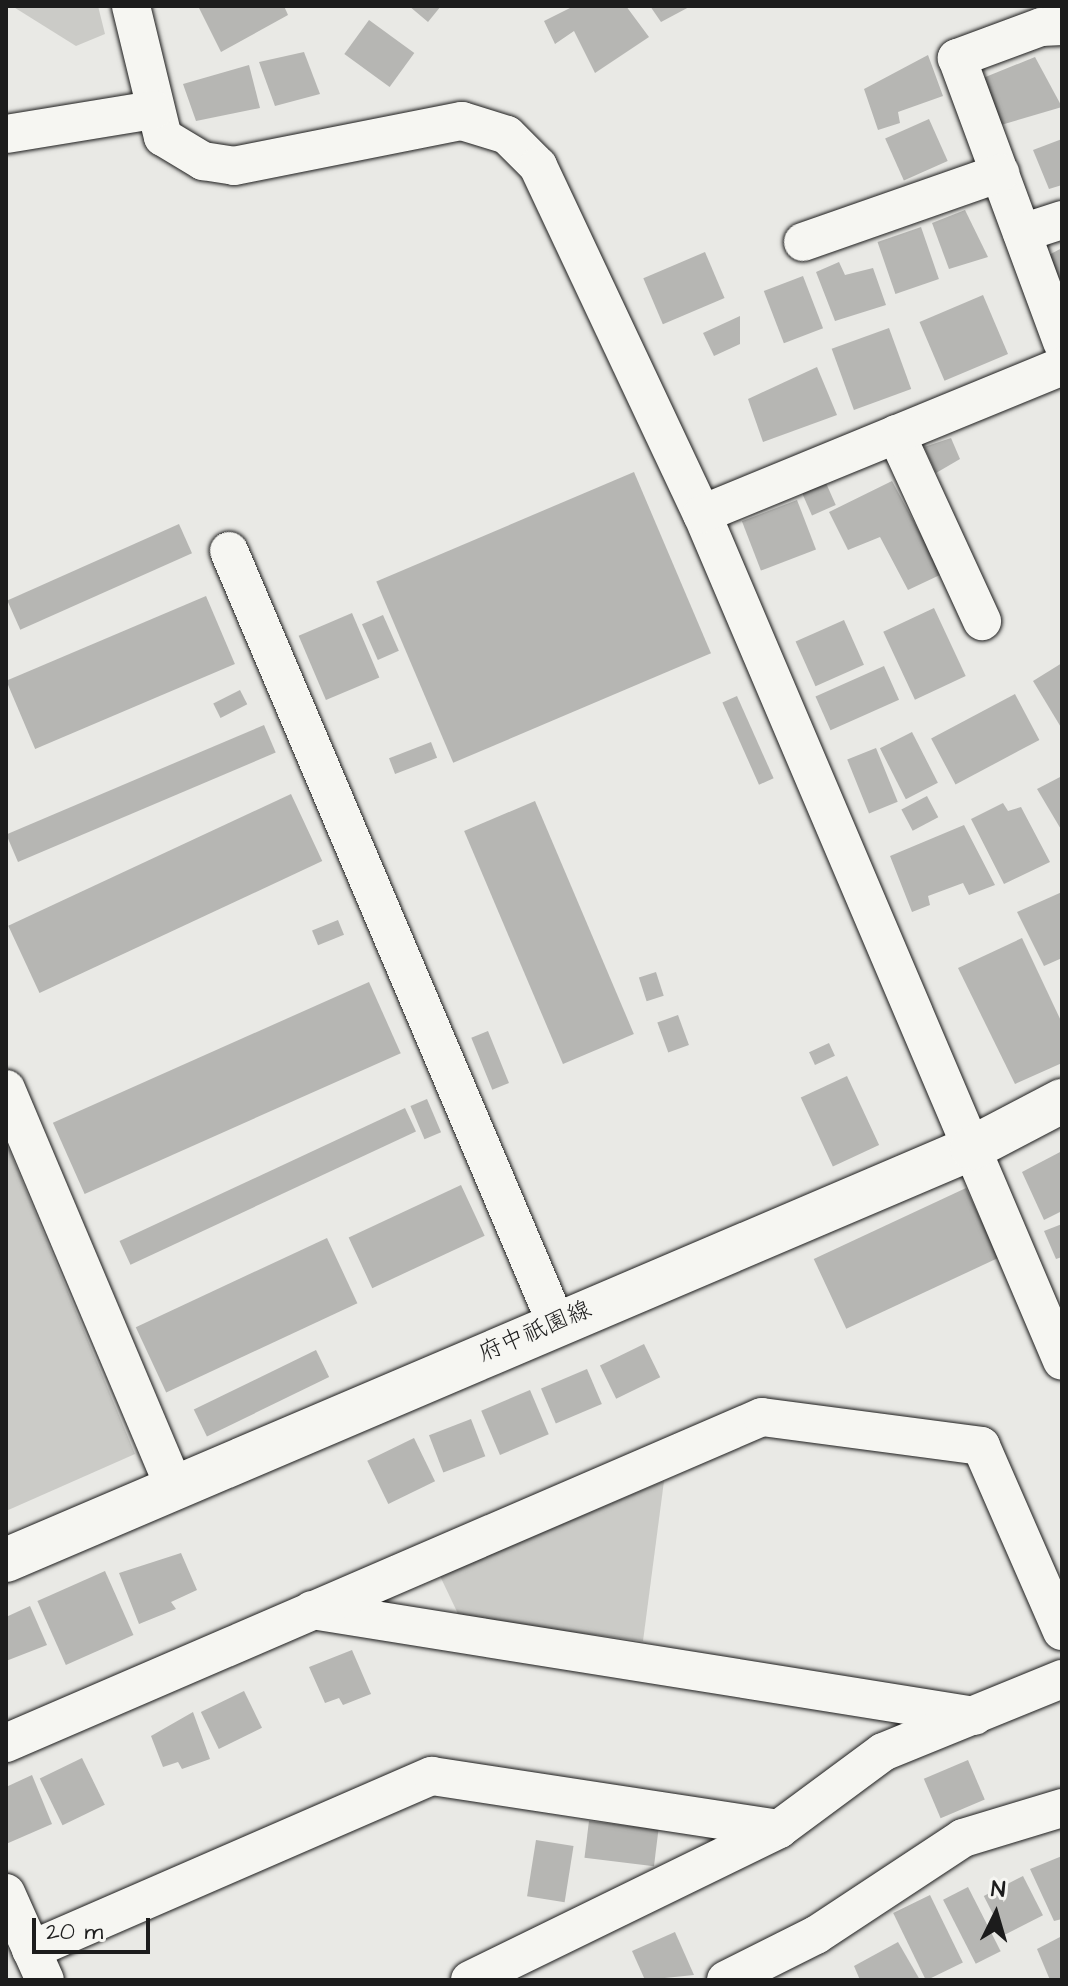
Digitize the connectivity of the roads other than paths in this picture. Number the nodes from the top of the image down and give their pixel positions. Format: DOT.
graph roads {
  1 [pos="131,6"];
  2 [pos="1062,26"];
  3 [pos="154,110"];
  4 [pos="7,134"];
  5 [pos="1000,173"];
  6 [pos="1062,220"];
  7 [pos="1022,233"];
  8 [pos="803,242"];
  9 [pos="1062,342"];
  10 [pos="1062,366"];
  11 [pos="896,434"];
  12 [pos="702,514"];
  13 [pos="229,551"];
  14 [pos="982,621"];
  15 [pos="6,1089"];
  16 [pos="1062,1101"];
  17 [pos="972,1148"];
  18 [pos="556,1323"];
  19 [pos="1062,1361"];
  20 [pos="174,1487"];
  21 [pos="6,1560"];
  22 [pos="312,1610"];
  23 [pos="1062,1631"];
  24 [pos="1062,1679"];
  25 [pos="975,1716"];
  26 [pos="6,1743"];
  27 [pos="1062,1808"];
  28 [pos="779,1829"];
  29 [pos="6,1893"];
  30 [pos="38,1965"];
  31 [pos="470,1980"];
  32 [pos="726,1980"];
  1 -- 3 [label="street"];
  2 -- 5 [label="street"];
  3 -- 4 [label="street"];
  3 -- 12 [label="street"];
  5 -- 7 [label="street"];
  5 -- 8 [label="street"];
  6 -- 7 [label="street"];
  7 -- 9 [label="street"];
  10 -- 11 [label="street"];
  11 -- 12 [label="street"];
  11 -- 14 [label="street"];
  12 -- 17 [label="street"];
  13 -- 18 [label="street"];
  15 -- 20 [label="street"];
  16 -- 17 [label="main road, 府中祇園線"];
  17 -- 18 [label="main road, 府中祇園線"];
  17 -- 19 [label="street"];
  18 -- 20 [label="main road, 府中祇園線"];
  20 -- 21 [label="main road, 府中祇園線"];
  22 -- 23 [label="street"];
  22 -- 25 [label="street"];
  22 -- 26 [label="street"];
  24 -- 25 [label="street"];
  25 -- 28 [label="street"];
  27 -- 32 [label="street"];
  28 -- 30 [label="street"];
  28 -- 31 [label="street"];
  29 -- 30 [label="street"];
}
